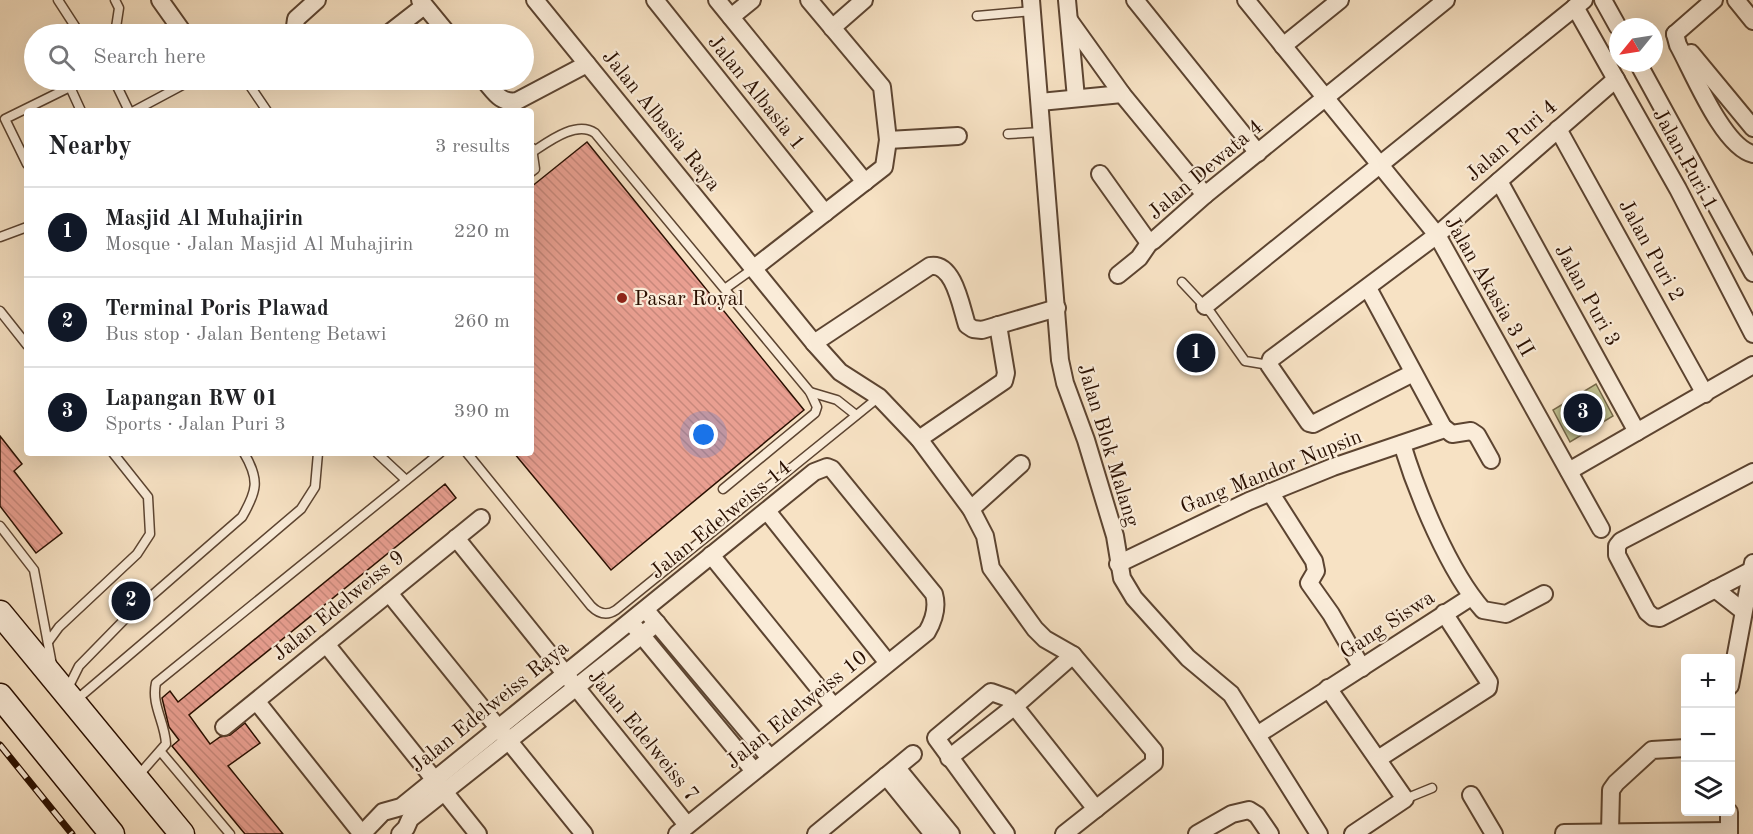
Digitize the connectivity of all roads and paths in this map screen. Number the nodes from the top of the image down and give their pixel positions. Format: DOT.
graph roads {
  1 [pos="58,0"];
  2 [pos="115,0"];
  3 [pos="160,0"];
  4 [pos="317,0"];
  5 [pos="535,0"];
  6 [pos="655,0"];
  7 [pos="717,0"];
  8 [pos="752,0"];
  9 [pos="809,0"];
  10 [pos="864,0"];
  11 [pos="1067,0"];
  12 [pos="1135,0"];
  13 [pos="1247,0"];
  14 [pos="1340,0"];
  15 [pos="1446,0"];
  16 [pos="1603,0"];
  17 [pos="1714,0"];
  18 [pos="1736,0"];
  19 [pos="422,3"];
  20 [pos="1580,3"];
  21 [pos="1032,5"];
  22 [pos="977,16"];
  23 [pos="731,17"];
  24 [pos="1613,18"];
  25 [pos="1069,20"];
  26 [pos="1753,21"];
  27 [pos="74,24"];
  28 [pos="117,24"];
  29 [pos="177,24"];
  30 [pos="295,24"];
  31 [pos="399,24"];
  32 [pos="440,24"];
  33 [pos="832,27"];
  34 [pos="1675,34"];
  35 [pos="1283,46"];
  36 [pos="587,64"];
  37 [pos="1643,72"];
  38 [pos="1616,79"];
  39 [pos="66,90"];
  40 [pos="71,90"];
  41 [pos="119,90"];
  42 [pos="173,90"];
  43 [pos="253,90"];
  44 [pos="492,90"];
  45 [pos="1122,94"];
  46 [pos="1076,98"];
  47 [pos="1326,99"];
  48 [pos="1040,102"];
  49 [pos="503,104"];
  50 [pos="41,107"];
  51 [pos="80,108"];
  52 [pos="128,108"];
  53 [pos="140,108"];
  54 [pos="265,108"];
  55 [pos="24,113"];
  56 [pos="1753,128"];
  57 [pos="1558,129"];
  58 [pos="1042,132"];
  59 [pos="1008,134"];
  60 [pos="958,136"];
  61 [pos="888,147"];
  62 [pos="534,150"];
  63 [pos="1258,153"];
  64 [pos="1753,154"];
  65 [pos="24,158"];
  66 [pos="1380,166"];
  67 [pos="1100,174"];
  68 [pos="1499,181"];
  69 [pos="865,182"];
  70 [pos="1205,195"];
  71 [pos="825,213"];
  72 [pos="24,228"];
  73 [pos="1437,235"];
  74 [pos="0,237"];
  75 [pos="1149,242"];
  76 [pos="754,268"];
  77 [pos="1753,273"];
  78 [pos="1118,274"];
  79 [pos="1182,282"];
  80 [pos="726,288"];
  81 [pos="1368,288"];
  82 [pos="1205,306"];
  83 [pos="1057,308"];
  84 [pos="0,311"];
  85 [pos="998,325"];
  86 [pos="1753,334"];
  87 [pos="24,341"];
  88 [pos="814,343"];
  89 [pos="1270,362"];
  90 [pos="1753,365"];
  91 [pos="1413,373"];
  92 [pos="810,392"];
  93 [pos="1705,394"];
  94 [pos="879,397"];
  95 [pos="856,415"];
  96 [pos="1443,427"];
  97 [pos="1637,432"];
  98 [pos="919,439"];
  99 [pos="1402,444"];
  100 [pos="115,456"];
  101 [pos="246,456"];
  102 [pos="318,456"];
  103 [pos="380,456"];
  104 [pos="436,456"];
  105 [pos="469,456"];
  106 [pos="1491,460"];
  107 [pos="1021,464"];
  108 [pos="1569,471"];
  109 [pos="1750,478"];
  110 [pos="406,480"];
  111 [pos="723,489"];
  112 [pos="1270,492"];
  113 [pos="972,509"];
  114 [pos="767,511"];
  115 [pos="481,518"];
  116 [pos="0,526"];
  117 [pos="1601,529"];
  118 [pos="456,538"];
  119 [pos="711,555"];
  120 [pos="1118,564"];
  121 [pos="1751,566"];
  122 [pos="1716,589"];
  123 [pos="389,593"];
  124 [pos="1544,594"];
  125 [pos="1471,597"];
  126 [pos="645,609"];
  127 [pos="1743,611"];
  128 [pos="0,613"];
  129 [pos="935,613"];
  130 [pos="1444,613"];
  131 [pos="630,621"];
  132 [pos="657,623"];
  133 [pos="641,635"];
  134 [pos="48,642"];
  135 [pos="326,644"];
  136 [pos="1073,655"];
  137 [pos="1735,661"];
  138 [pos="888,663"];
  139 [pos="1362,668"];
  140 [pos="565,674"];
  141 [pos="577,688"];
  142 [pos="1328,688"];
  143 [pos="64,693"];
  144 [pos="0,696"];
  145 [pos="257,702"];
  146 [pos="834,706"];
  147 [pos="1015,706"];
  148 [pos="224,728"];
  149 [pos="498,728"];
  150 [pos="1257,735"];
  151 [pos="509,742"];
  152 [pos="1681,748"];
  153 [pos="161,752"];
  154 [pos="913,754"];
  155 [pos="770,758"];
  156 [pos="949,758"];
  157 [pos="1378,759"];
  158 [pos="754,771"];
  159 [pos="892,772"];
  160 [pos="136,779"];
  161 [pos="440,786"];
  162 [pos="1432,788"];
  163 [pos="1471,795"];
  164 [pos="1405,799"];
  165 [pos="1096,808"];
  166 [pos="1729,816"];
  167 [pos="682,830"];
  168 [pos="1610,832"];
  169 [pos="1564,833"];
  170 [pos="1729,833"];
  171 [pos="112,834"];
  172 [pos="182,834"];
  173 [pos="230,834"];
  174 [pos="362,834"];
  175 [pos="400,834"];
  176 [pos="478,834"];
  177 [pos="584,834"];
  178 [pos="816,834"];
  179 [pos="933,834"];
  180 [pos="951,834"];
  181 [pos="1006,834"];
  182 [pos="1064,834"];
  183 [pos="1197,834"];
  184 [pos="1270,834"];
  185 [pos="1319,834"];
  186 [pos="1353,834"];
  187 [pos="1494,834"];
  1 -- 27 [label="lane"];
  2 -- 28 [label="lane"];
  3 -- 29 [label="street"];
  4 -- 30 [label="street"];
  5 -- 36 [label="street, Jalan Albasia Raya"];
  6 -- 71 [label="street, Jalan Albasia 1"];
  7 -- 23 [label="street"];
  8 -- 23 [label="street"];
  9 -- 33 [label="street"];
  10 -- 33 [label="street"];
  11 -- 25 [label="street"];
  12 -- 63 [label="street"];
  13 -- 35 [label="street, Jalan Akasia 3 II"];
  14 -- 35 [label="street"];
  15 -- 47 [label="street, Jalan Dewata 4"];
  16 -- 24 [label="street"];
  17 -- 34 [label="street"];
  18 -- 26 [label="street"];
  19 -- 31 [label="street"];
  19 -- 32 [label="street"];
  20 -- 38 [label="street, Jalan Puri 1"];
  20 -- 66 [label="street"];
  21 -- 22 [label="lane"];
  21 -- 48 [label="street, Jalan Blok Malang"];
  23 -- 69 [label="street"];
  25 -- 45 [label="street"];
  25 -- 46 [label="street"];
  33 -- 61 [label="street"];
  34 -- 56 [label="street"];
  34 -- 64 [label="street"];
  35 -- 47 [label="street, Jalan Akasia 3 II"];
  36 -- 49 [label="street"];
  36 -- 76 [label="street, Jalan Albasia Raya"];
  37 -- 77 [label="street"];
  38 -- 57 [label="street, Jalan Puri 4"];
  38 -- 86 [label="street, Jalan Puri 1"];
  39 -- 50 [label="lane"];
  40 -- 51 [label="lane"];
  41 -- 52 [label="lane"];
  42 -- 53 [label="lane"];
  43 -- 54 [label="lane"];
  44 -- 49 [label="street"];
  45 -- 46 [label="street"];
  45 -- 70 [label="street"];
  46 -- 48 [label="street"];
  47 -- 63 [label="street, Jalan Dewata 4"];
  47 -- 66 [label="street, Jalan Akasia 3 II"];
  48 -- 58 [label="street, Jalan Blok Malang"];
  55 -- 65 [label="lane"];
  57 -- 68 [label="street, Jalan Puri 4"];
  57 -- 93 [label="street, Jalan Puri 2"];
  58 -- 59 [label="lane"];
  58 -- 83 [label="street, Jalan Blok Malang"];
  60 -- 61 [label="street"];
  61 -- 69 [label="street"];
  62 -- 80 [label="lane"];
  63 -- 70 [label="street, Jalan Dewata 4"];
  66 -- 73 [label="street, Jalan Akasia 3 II"];
  66 -- 82 [label="street"];
  67 -- 75 [label="street, Jalan Dewata 4"];
  68 -- 73 [label="street, Jalan Puri 4"];
  68 -- 97 [label="street, Jalan Puri 3"];
  69 -- 71 [label="street"];
  70 -- 75 [label="street, Jalan Dewata 4"];
  71 -- 76 [label="street"];
  72 -- 74 [label="lane"];
  73 -- 81 [label="street, Jalan Puri 4"];
  73 -- 108 [label="street, Jalan Akasia 3 II"];
  75 -- 78 [label="street"];
  76 -- 80 [label="lane"];
  76 -- 88 [label="street, Jalan Albasia Raya"];
  79 -- 82 [label="lane"];
  80 -- 92 [label="lane"];
  81 -- 89 [label="street, Jalan Puri 4"];
  81 -- 91 [label="street"];
  82 -- 89 [label="lane"];
  83 -- 85 [label="street"];
  83 -- 120 [label="street, Jalan Blok Malang"];
  84 -- 87 [label="lane"];
  85 -- 88 [label="street"];
  85 -- 98 [label="street"];
  88 -- 94 [label="street, Jalan Albasia Raya"];
  89 -- 91 [label="street"];
  90 -- 93 [label="street"];
  91 -- 96 [label="street"];
  92 -- 95 [label="lane"];
  92 -- 111 [label="lane"];
  93 -- 97 [label="street"];
  94 -- 95 [label="lane"];
  94 -- 98 [label="street, Jalan Albasia Raya"];
  95 -- 105 [label="lane"];
  96 -- 99 [label="street, Gang Mandor Nupsin"];
  96 -- 106 [label="street"];
  97 -- 108 [label="street"];
  98 -- 113 [label="street, Jalan Albasia Raya"];
  99 -- 112 [label="street, Gang Mandor Nupsin"];
  99 -- 125 [label="street"];
  100 -- 134 [label="lane"];
  101 -- 143 [label="lane"];
  102 -- 143 [label="lane"];
  103 -- 110 [label="lane"];
  104 -- 110 [label="lane"];
  107 -- 113 [label="street"];
  108 -- 117 [label="street, Jalan Akasia 3 II"];
  109 -- 122 [label="street"];
  110 -- 153 [label="lane"];
  112 -- 120 [label="street, Gang Mandor Nupsin"];
  112 -- 139 [label="street"];
  113 -- 136 [label="street, Jalan Albasia Raya"];
  114 -- 119 [label="street, Jalan Edelweiss 14"];
  114 -- 129 [label="street, Jalan Edelweiss 14"];
  114 -- 138 [label="street"];
  115 -- 118 [label="street, Jalan Edelweiss 9"];
  116 -- 134 [label="lane"];
  118 -- 123 [label="street, Jalan Edelweiss 9"];
  118 -- 140 [label="street, Jalan Edelweiss 7"];
  119 -- 126 [label="street, Jalan Edelweiss 14"];
  119 -- 146 [label="street"];
  120 -- 150 [label="street, Jalan Blok Malang"];
  121 -- 122 [label="street"];
  121 -- 127 [label="street"];
  122 -- 127 [label="street"];
  123 -- 135 [label="street, Jalan Edelweiss 9"];
  123 -- 149 [label="street"];
  124 -- 125 [label="street"];
  125 -- 130 [label="street, Gang Siswa"];
  126 -- 131 [label="street, Jalan Edelweiss Raya"];
  126 -- 132 [label="street"];
  127 -- 137 [label="street"];
  128 -- 143 [label="main road"];
  129 -- 138 [label="street, Jalan Edelweiss 10"];
  130 -- 139 [label="street, Gang Siswa"];
  130 -- 157 [label="street"];
  131 -- 133 [label="street"];
  131 -- 140 [label="street, Jalan Edelweiss Raya"];
  132 -- 133 [label="street, Jalan Edelweiss Raya"];
  132 -- 155 [label="street"];
  133 -- 141 [label="street, Jalan Edelweiss Raya"];
  133 -- 158 [label="street"];
  134 -- 143 [label="lane"];
  135 -- 145 [label="street, Jalan Edelweiss 9"];
  135 -- 161 [label="street"];
  136 -- 147 [label="street"];
  136 -- 165 [label="street"];
  138 -- 146 [label="street, Jalan Edelweiss 10"];
  139 -- 142 [label="street, Gang Siswa"];
  140 -- 141 [label="street, Jalan Edelweiss 7"];
  140 -- 149 [label="street, Jalan Edelweiss Raya"];
  141 -- 151 [label="street, Jalan Edelweiss Raya"];
  141 -- 167 [label="street, Jalan Edelweiss 7"];
  142 -- 150 [label="street, Gang Siswa"];
  142 -- 157 [label="street"];
  143 -- 160 [label="main road"];
  144 -- 171 [label="main road"];
  145 -- 148 [label="street, Jalan Edelweiss 9"];
  145 -- 174 [label="street"];
  146 -- 155 [label="street, Jalan Edelweiss 10"];
  147 -- 156 [label="street"];
  147 -- 156 [label="street"];
  147 -- 165 [label="street"];
  149 -- 151 [label="street"];
  149 -- 161 [label="street, Jalan Edelweiss Raya"];
  150 -- 185 [label="street, Jalan Blok Malang"];
  151 -- 161 [label="street, Jalan Edelweiss Raya"];
  151 -- 177 [label="street"];
  152 -- 168 [label="street"];
  153 -- 160 [label="lane"];
  153 -- 173 [label="lane"];
  154 -- 159 [label="street"];
  155 -- 158 [label="street, Jalan Edelweiss 10"];
  156 -- 181 [label="street"];
  157 -- 164 [label="street"];
  158 -- 167 [label="street, Jalan Edelweiss 10"];
  159 -- 178 [label="street"];
  159 -- 179 [label="street"];
  159 -- 180 [label="street"];
  160 -- 172 [label="main road"];
  161 -- 174 [label="street, Jalan Edelweiss Raya"];
  161 -- 175 [label="street, Jalan Edelweiss Raya"];
  161 -- 176 [label="street"];
  162 -- 164 [label="lane"];
  163 -- 187 [label="street"];
  164 -- 186 [label="street"];
  165 -- 182 [label="street"];
  166 -- 170 [label="street"];
  168 -- 169 [label="street"];
  168 -- 170 [label="street"];
  183 -- 184 [label="street"];
}
